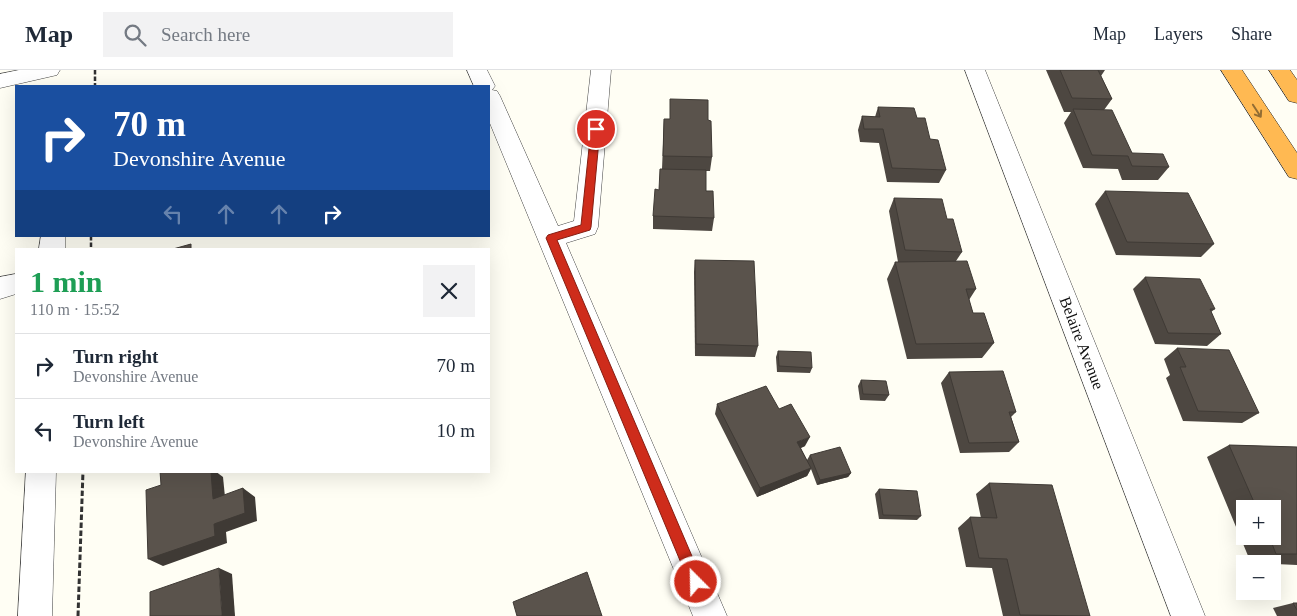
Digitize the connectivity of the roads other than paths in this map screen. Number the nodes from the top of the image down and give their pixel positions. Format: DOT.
graph roads {
  1 [pos="50,70"];
  2 [pos="64,70"];
  3 [pos="477,70"];
  4 [pos="601,70"];
  5 [pos="975,70"];
  6 [pos="1231,70"];
  7 [pos="1279,70"];
  8 [pos="0,80"];
  9 [pos="63,85"];
  10 [pos="484,85"];
  11 [pos="1297,96"];
  12 [pos="490,98"];
  13 [pos="1297,171"];
  14 [pos="551,238"];
  15 [pos="15,284"];
  16 [pos="0,288"];
  17 [pos="41,473"];
  18 [pos="35,616"];
  19 [pos="710,616"];
  20 [pos="1188,616"];
  1 -- 8 [label="street"];
  2 -- 9 [label="street"];
  3 -- 10 [label="street"];
  4 -- 14 [label="street"];
  5 -- 20 [label="street, Belaire Avenue"];
  6 -- 13 [label="highway, one-way"];
  7 -- 11 [label="highway"];
  12 -- 14 [label="street"];
  14 -- 19 [label="street"];
  15 -- 16 [label="street"];
  17 -- 18 [label="street"];
}
